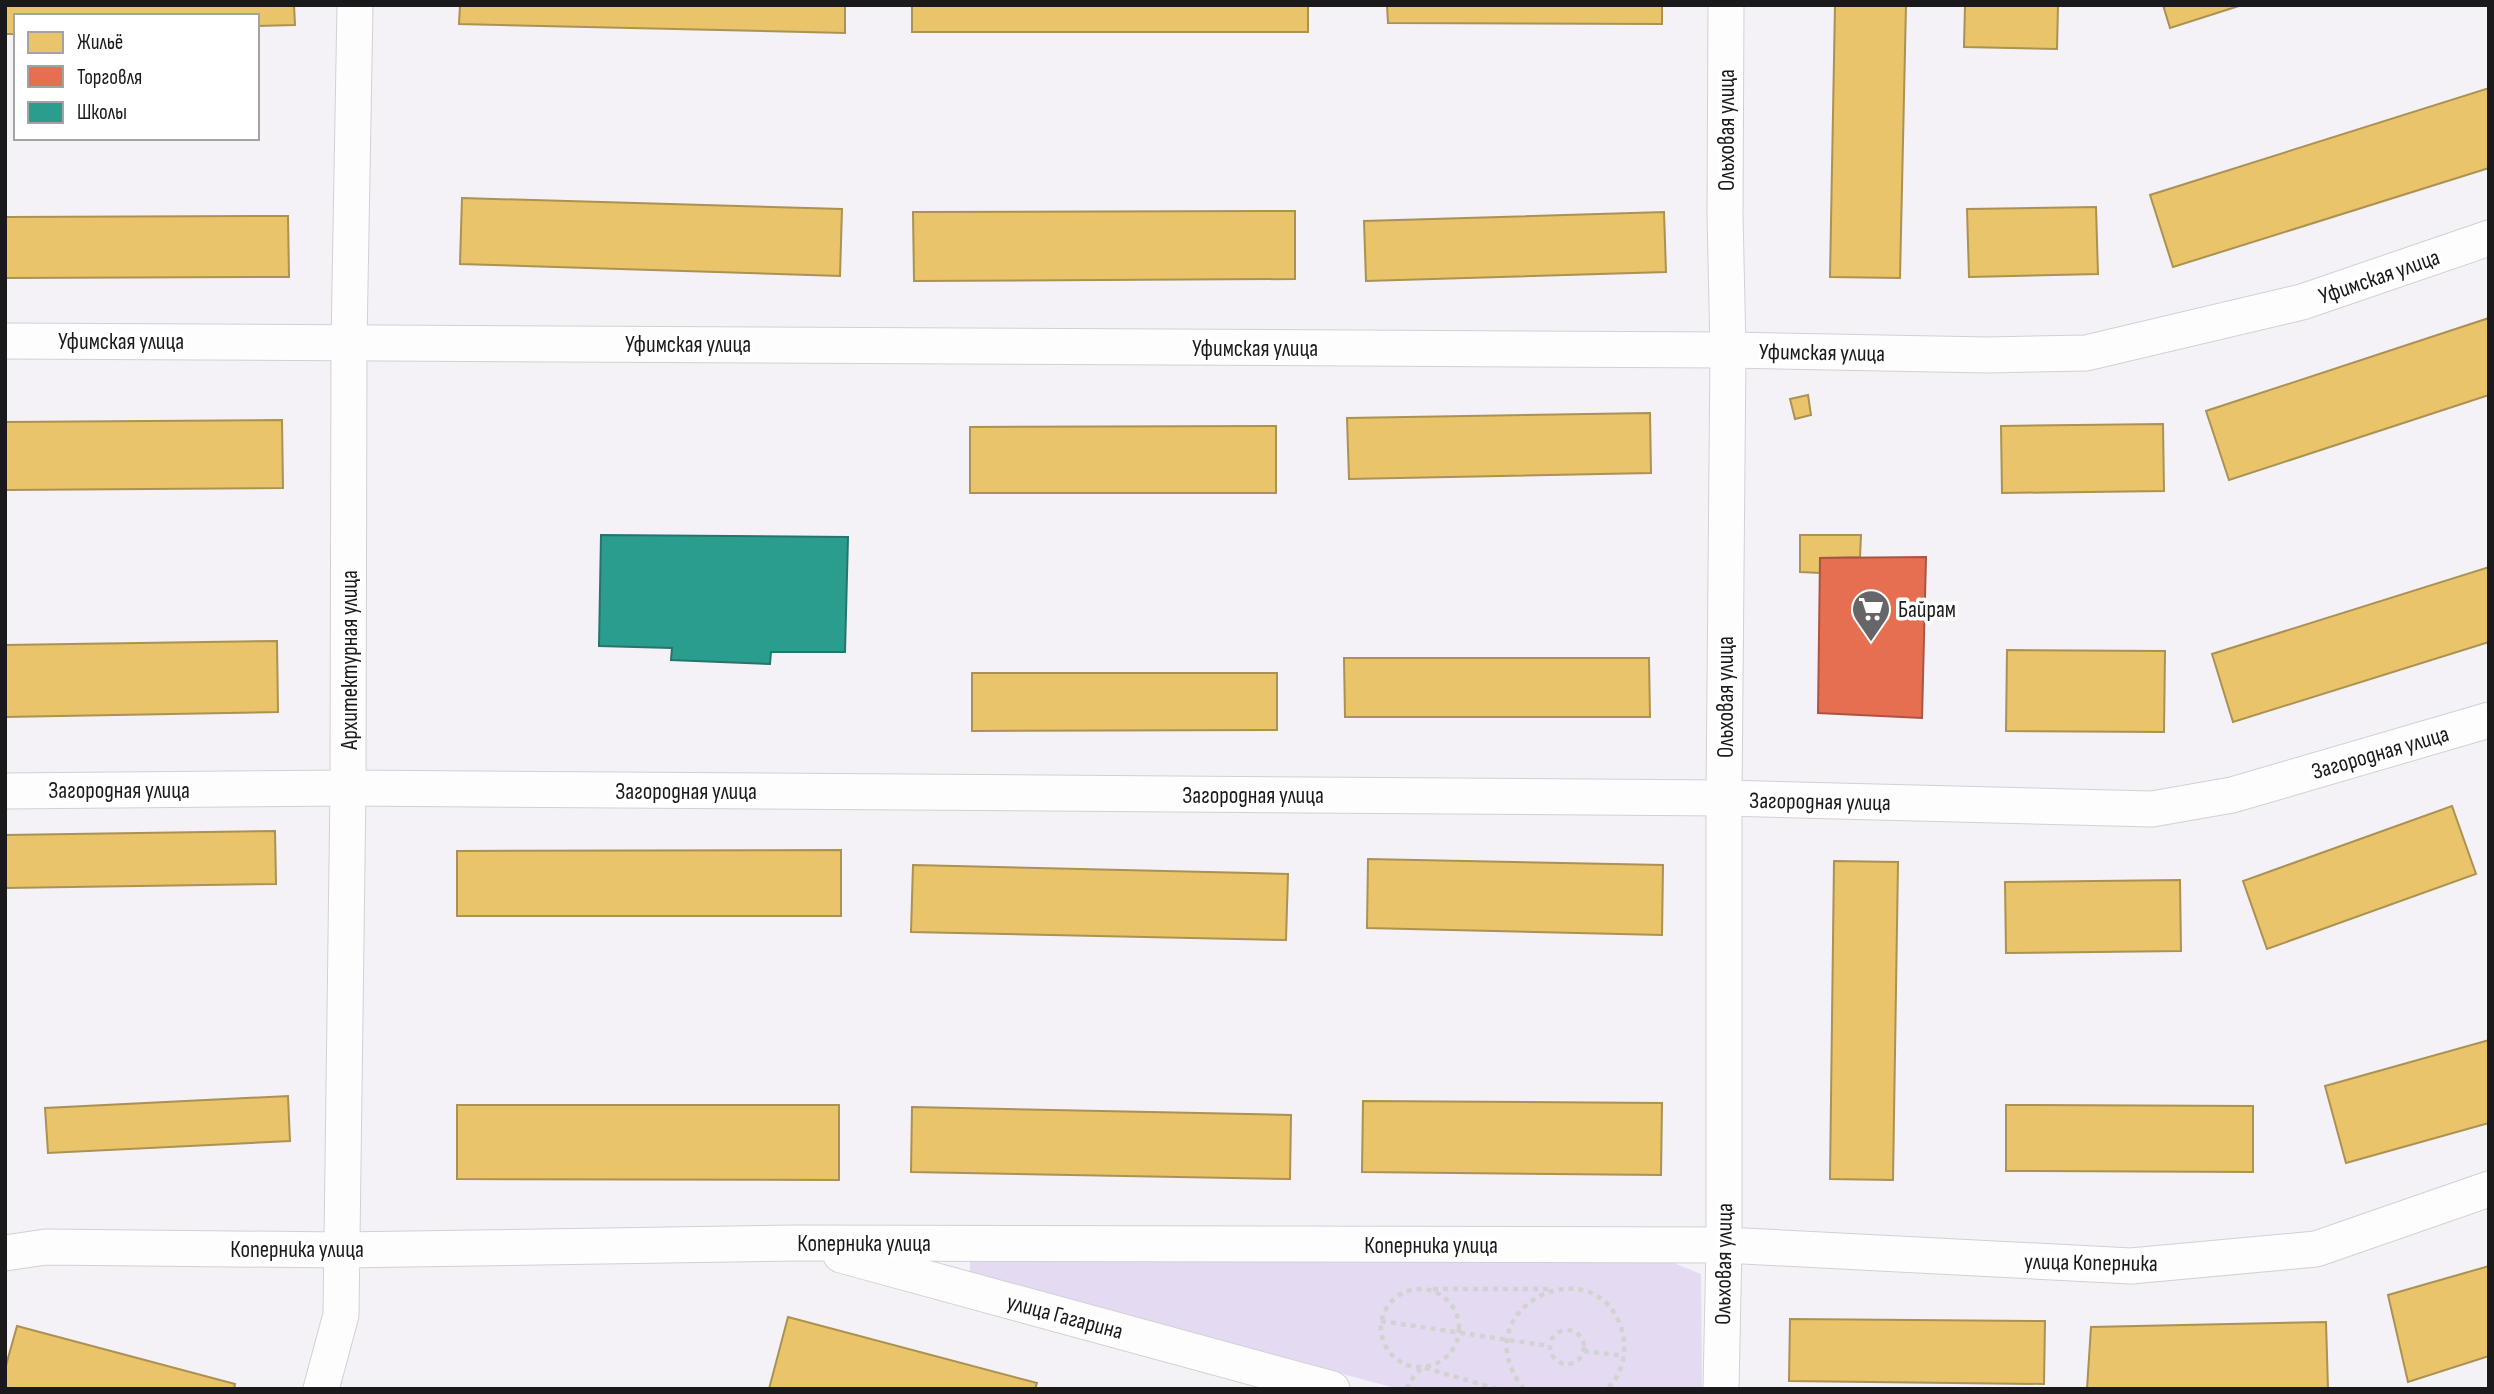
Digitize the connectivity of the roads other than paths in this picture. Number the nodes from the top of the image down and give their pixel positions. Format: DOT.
graph roads {
  1 [pos="355,5"];
  2 [pos="1726,5"];
  3 [pos="2489,238"];
  4 [pos="5,341"];
  5 [pos="349,342"];
  6 [pos="1728,350"];
  7 [pos="2489,720"];
  8 [pos="348,788"];
  9 [pos="5,790"];
  10 [pos="1724,798"];
  11 [pos="2489,1189"];
  12 [pos="797,1243"];
  13 [pos="1724,1245"];
  14 [pos="342,1250"];
  15 [pos="5,1253"];
  16 [pos="321,1389"];
  17 [pos="1332,1389"];
  18 [pos="1721,1389"];
  1 -- 5 [label="street, Архитектурная улица"];
  2 -- 6 [label="street, Ольховая улица"];
  3 -- 6 [label="street, Уфимская улица"];
  4 -- 5 [label="street, Уфимская улица"];
  5 -- 6 [label="street, Уфимская улица"];
  5 -- 8 [label="street, Архитектурная улица"];
  6 -- 10 [label="street, Ольховая улица"];
  7 -- 10 [label="street, Загородная улица"];
  8 -- 9 [label="street, Загородная улица"];
  8 -- 10 [label="street, Загородная улица"];
  8 -- 14 [label="street, Архитектурная улица"];
  10 -- 13 [label="street, Ольховая улица"];
  11 -- 13 [label="street, улица Коперника"];
  12 -- 13 [label="street, Коперника улица"];
  12 -- 14 [label="street, Коперника улица"];
  12 -- 17 [label="street, улица Гагарина"];
  13 -- 18 [label="street, Ольховая улица"];
  14 -- 15 [label="street, Коперника улица"];
  14 -- 16 [label="street, Архитектурная улица"];
}
